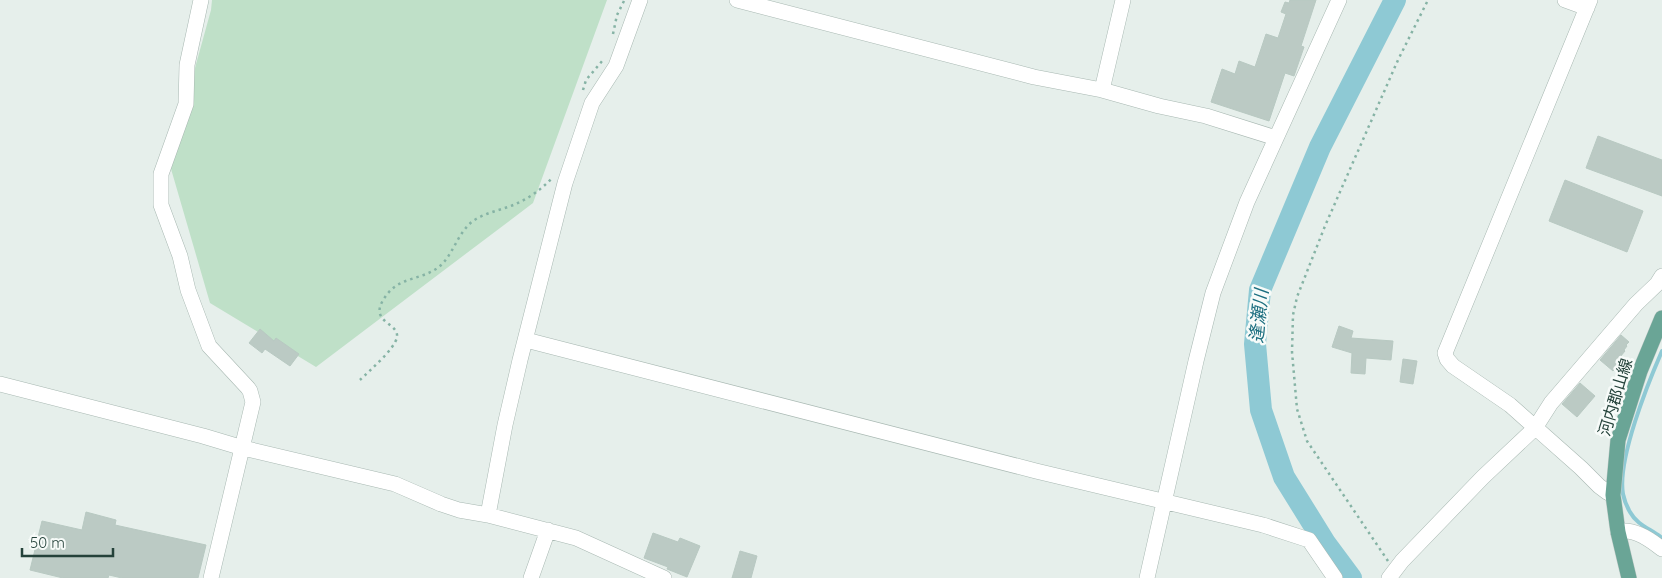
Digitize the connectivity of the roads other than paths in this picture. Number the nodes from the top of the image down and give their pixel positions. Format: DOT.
graph roads {
  1 [pos="201,0"];
  2 [pos="640,0"];
  3 [pos="737,0"];
  4 [pos="1123,0"];
  5 [pos="1339,0"];
  6 [pos="1565,0"];
  7 [pos="1589,4"];
  8 [pos="778,5"];
  9 [pos="1102,90"];
  10 [pos="1276,138"];
  11 [pos="1662,276"];
  12 [pos="1662,318"];
  13 [pos="526,340"];
  14 [pos="0,384"];
  15 [pos="1535,428"];
  16 [pos="243,448"];
  17 [pos="1614,495"];
  18 [pos="1164,502"];
  19 [pos="488,515"];
  20 [pos="548,530"];
  21 [pos="1618,532"];
  22 [pos="1662,549"];
  23 [pos="1392,575"];
  24 [pos="210,578"];
  25 [pos="531,578"];
  26 [pos="664,578"];
  27 [pos="1147,578"];
  28 [pos="1335,578"];
  29 [pos="1630,578"];
  1 -- 16 [label="street"];
  2 -- 13 [label="street"];
  3 -- 8 [label="street"];
  4 -- 9 [label="street"];
  5 -- 10 [label="street"];
  6 -- 7 [label="street"];
  7 -- 15 [label="street"];
  8 -- 9 [label="street"];
  9 -- 10 [label="street"];
  10 -- 18 [label="street"];
  11 -- 15 [label="street"];
  12 -- 17 [label="main road, 河内郡山線"];
  13 -- 18 [label="street"];
  13 -- 19 [label="street"];
  14 -- 16 [label="street"];
  15 -- 17 [label="street"];
  15 -- 23 [label="street"];
  16 -- 19 [label="street"];
  16 -- 24 [label="street"];
  17 -- 21 [label="main road, 河内郡山線"];
  18 -- 27 [label="street"];
  18 -- 28 [label="street"];
  19 -- 20 [label="street"];
  20 -- 25 [label="street"];
  20 -- 26 [label="street"];
  21 -- 22 [label="street"];
  21 -- 29 [label="main road, 河内郡山線"];
}
